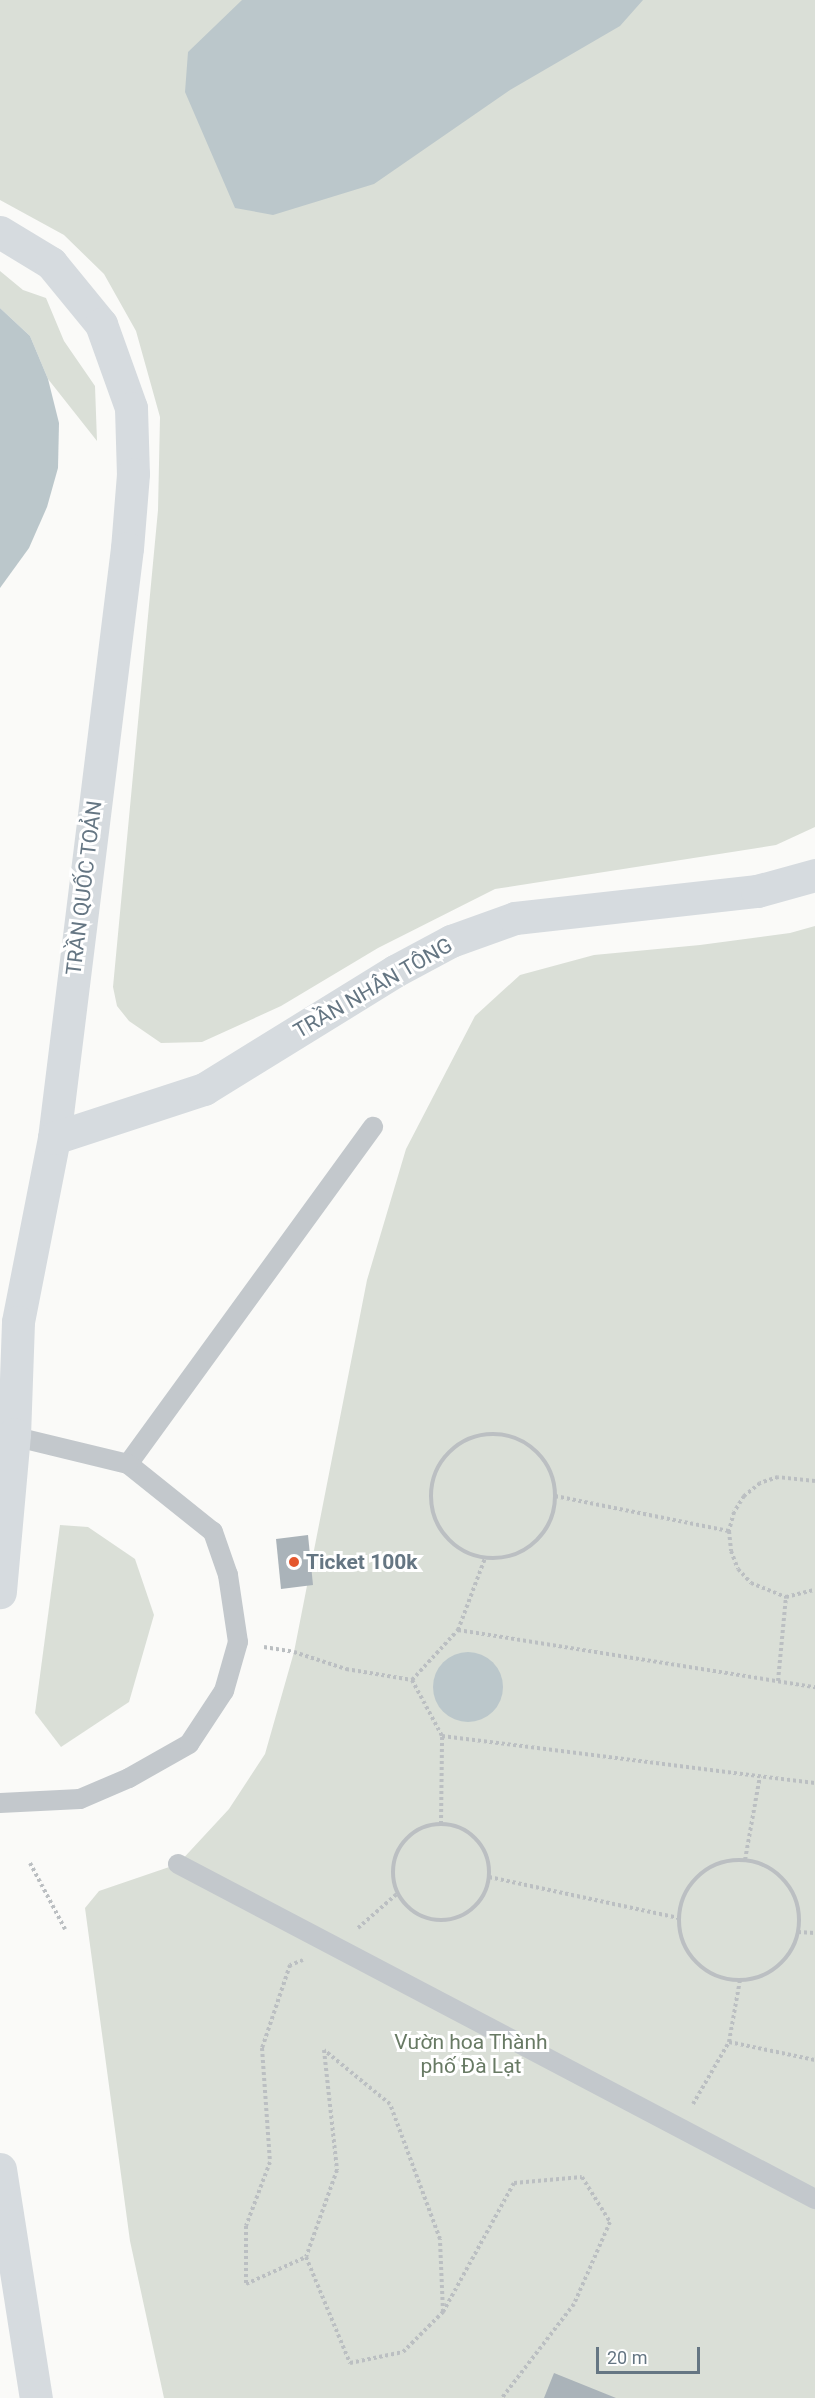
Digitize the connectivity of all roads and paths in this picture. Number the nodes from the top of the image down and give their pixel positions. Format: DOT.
graph roads {
  1 [pos="0,232"];
  2 [pos="815,875"];
  3 [pos="373,1126"];
  4 [pos="54,1138"];
  5 [pos="7,1434"];
  6 [pos="128,1464"];
  7 [pos="815,1481"];
  8 [pos="555,1496"];
  9 [pos="729,1531"];
  10 [pos="485,1558"];
  11 [pos="815,1590"];
  12 [pos="0,1592"];
  13 [pos="786,1597"];
  14 [pos="458,1630"];
  15 [pos="238,1642"];
  16 [pos="412,1680"];
  17 [pos="778,1681"];
  18 [pos="815,1687"];
  19 [pos="442,1736"];
  20 [pos="760,1776"];
  21 [pos="815,1783"];
  22 [pos="0,1803"];
  23 [pos="441,1824"];
  24 [pos="745,1860"];
  25 [pos="30,1863"];
  26 [pos="178,1864"];
  27 [pos="489,1877"];
  28 [pos="398,1893"];
  29 [pos="679,1918"];
  30 [pos="65,1929"];
  31 [pos="798,1932"];
  32 [pos="815,1933"];
  33 [pos="335,1947"];
  34 [pos="740,1980"];
  35 [pos="729,2042"];
  36 [pos="815,2060"];
  37 [pos="679,2128"];
  38 [pos="0,2169"];
  39 [pos="815,2199"];
  40 [pos="306,2257"];
  41 [pos="443,2312"];
  42 [pos="36,2398"];
  43 [pos="502,2398"];
  1 -- 4 [label="main road, TRẦN QUỐC TOẢN"];
  2 -- 4 [label="main road, TRẦN NHÂN TÔNG"];
  3 -- 6 [label="lane"];
  4 -- 5 [label="main road, TRẦN QUỐC TOẢN"];
  5 -- 6 [label="lane"];
  5 -- 12 [label="main road, TRẦN QUỐC TOẢN"];
  6 -- 15 [label="lane"];
  7 -- 9 [label="path"];
  8 -- 9 [label="path"];
  8 -- 10 [label="path"];
  8 -- 10 [label="path"];
  9 -- 13 [label="path"];
  10 -- 14 [label="path"];
  11 -- 13 [label="path"];
  13 -- 17 [label="path"];
  14 -- 16 [label="path"];
  14 -- 17 [label="path"];
  15 -- 16 [label="path"];
  15 -- 22 [label="lane"];
  16 -- 19 [label="path"];
  17 -- 18 [label="path"];
  19 -- 20 [label="path"];
  19 -- 23 [label="path"];
  20 -- 21 [label="path"];
  20 -- 24 [label="path"];
  23 -- 27 [label="path"];
  23 -- 28 [label="path"];
  24 -- 29 [label="path"];
  24 -- 31 [label="path"];
  25 -- 30 [label="path"];
  26 -- 33 [label="lane"];
  27 -- 28 [label="path"];
  27 -- 29 [label="path"];
  28 -- 33 [label="path"];
  29 -- 34 [label="path"];
  31 -- 32 [label="path"];
  31 -- 34 [label="path"];
  33 -- 37 [label="lane"];
  33 -- 40 [label="path"];
  34 -- 35 [label="path"];
  35 -- 36 [label="path"];
  35 -- 37 [label="path"];
  37 -- 39 [label="lane"];
  38 -- 42 [label="main road"];
  40 -- 41 [label="path"];
  40 -- 41 [label="path"];
  41 -- 43 [label="path"];
}
